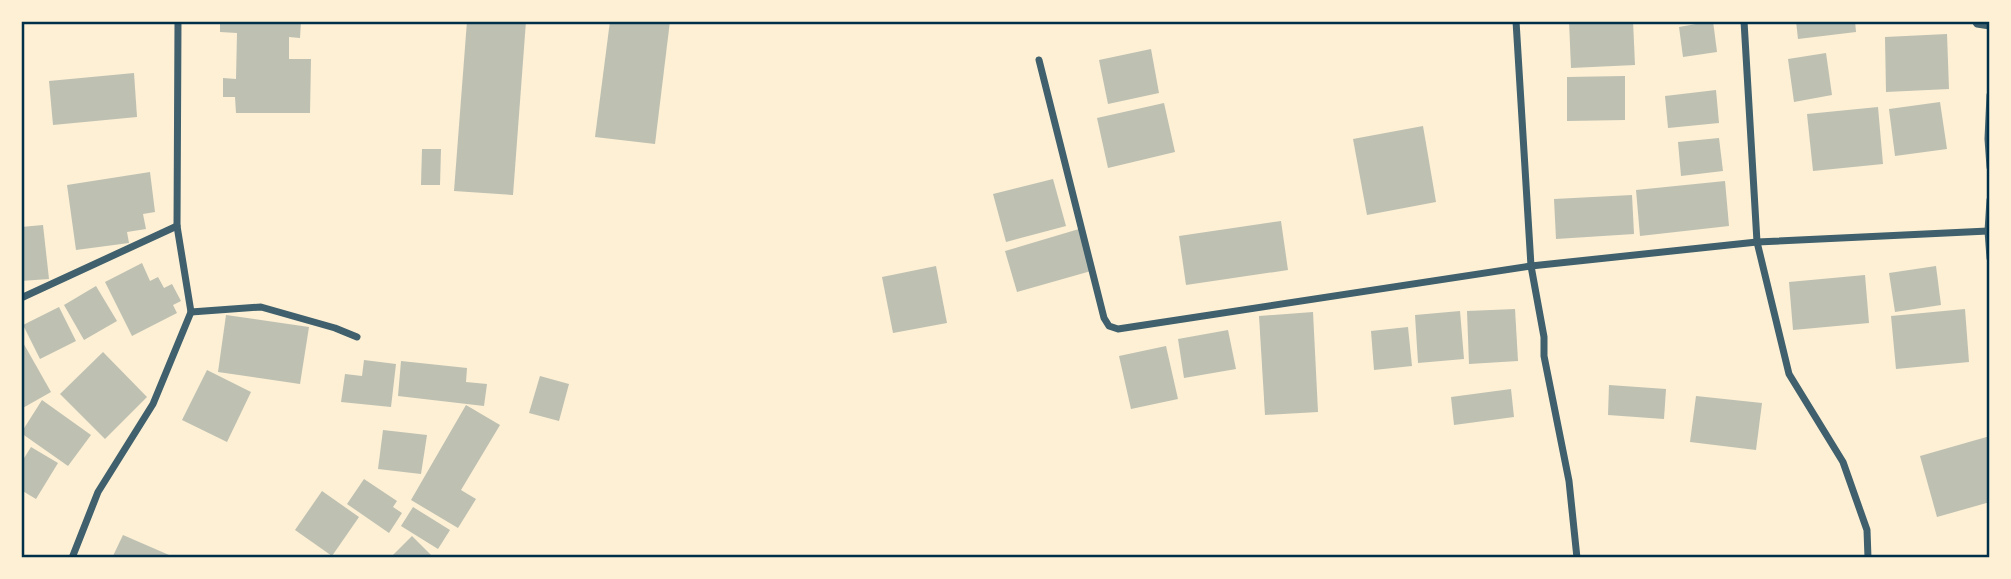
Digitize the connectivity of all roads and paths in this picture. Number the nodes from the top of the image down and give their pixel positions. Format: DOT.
graph roads {
  1 [pos="178,21"];
  2 [pos="1516,21"];
  3 [pos="1744,21"];
  4 [pos="1975,21"];
  5 [pos="1990,26"];
  6 [pos="1039,60"];
  7 [pos="1990,95"];
  8 [pos="1990,167"];
  9 [pos="1990,200"];
  10 [pos="177,226"];
  11 [pos="1988,231"];
  12 [pos="1757,242"];
  13 [pos="1990,258"];
  14 [pos="1531,266"];
  15 [pos="21,298"];
  16 [pos="191,312"];
  17 [pos="357,337"];
  18 [pos="72,558"];
  19 [pos="1577,558"];
  20 [pos="1868,558"];
  1 -- 10 [label="street"];
  2 -- 14 [label="street"];
  3 -- 12 [label="street"];
  4 -- 5 [label="street"];
  6 -- 14 [label="street"];
  7 -- 8 [label="street"];
  9 -- 11 [label="street"];
  10 -- 15 [label="street"];
  10 -- 16 [label="street"];
  11 -- 12 [label="street"];
  11 -- 13 [label="street"];
  12 -- 14 [label="street"];
  12 -- 20 [label="street"];
  14 -- 19 [label="street"];
  16 -- 17 [label="street"];
  16 -- 18 [label="street"];
}
